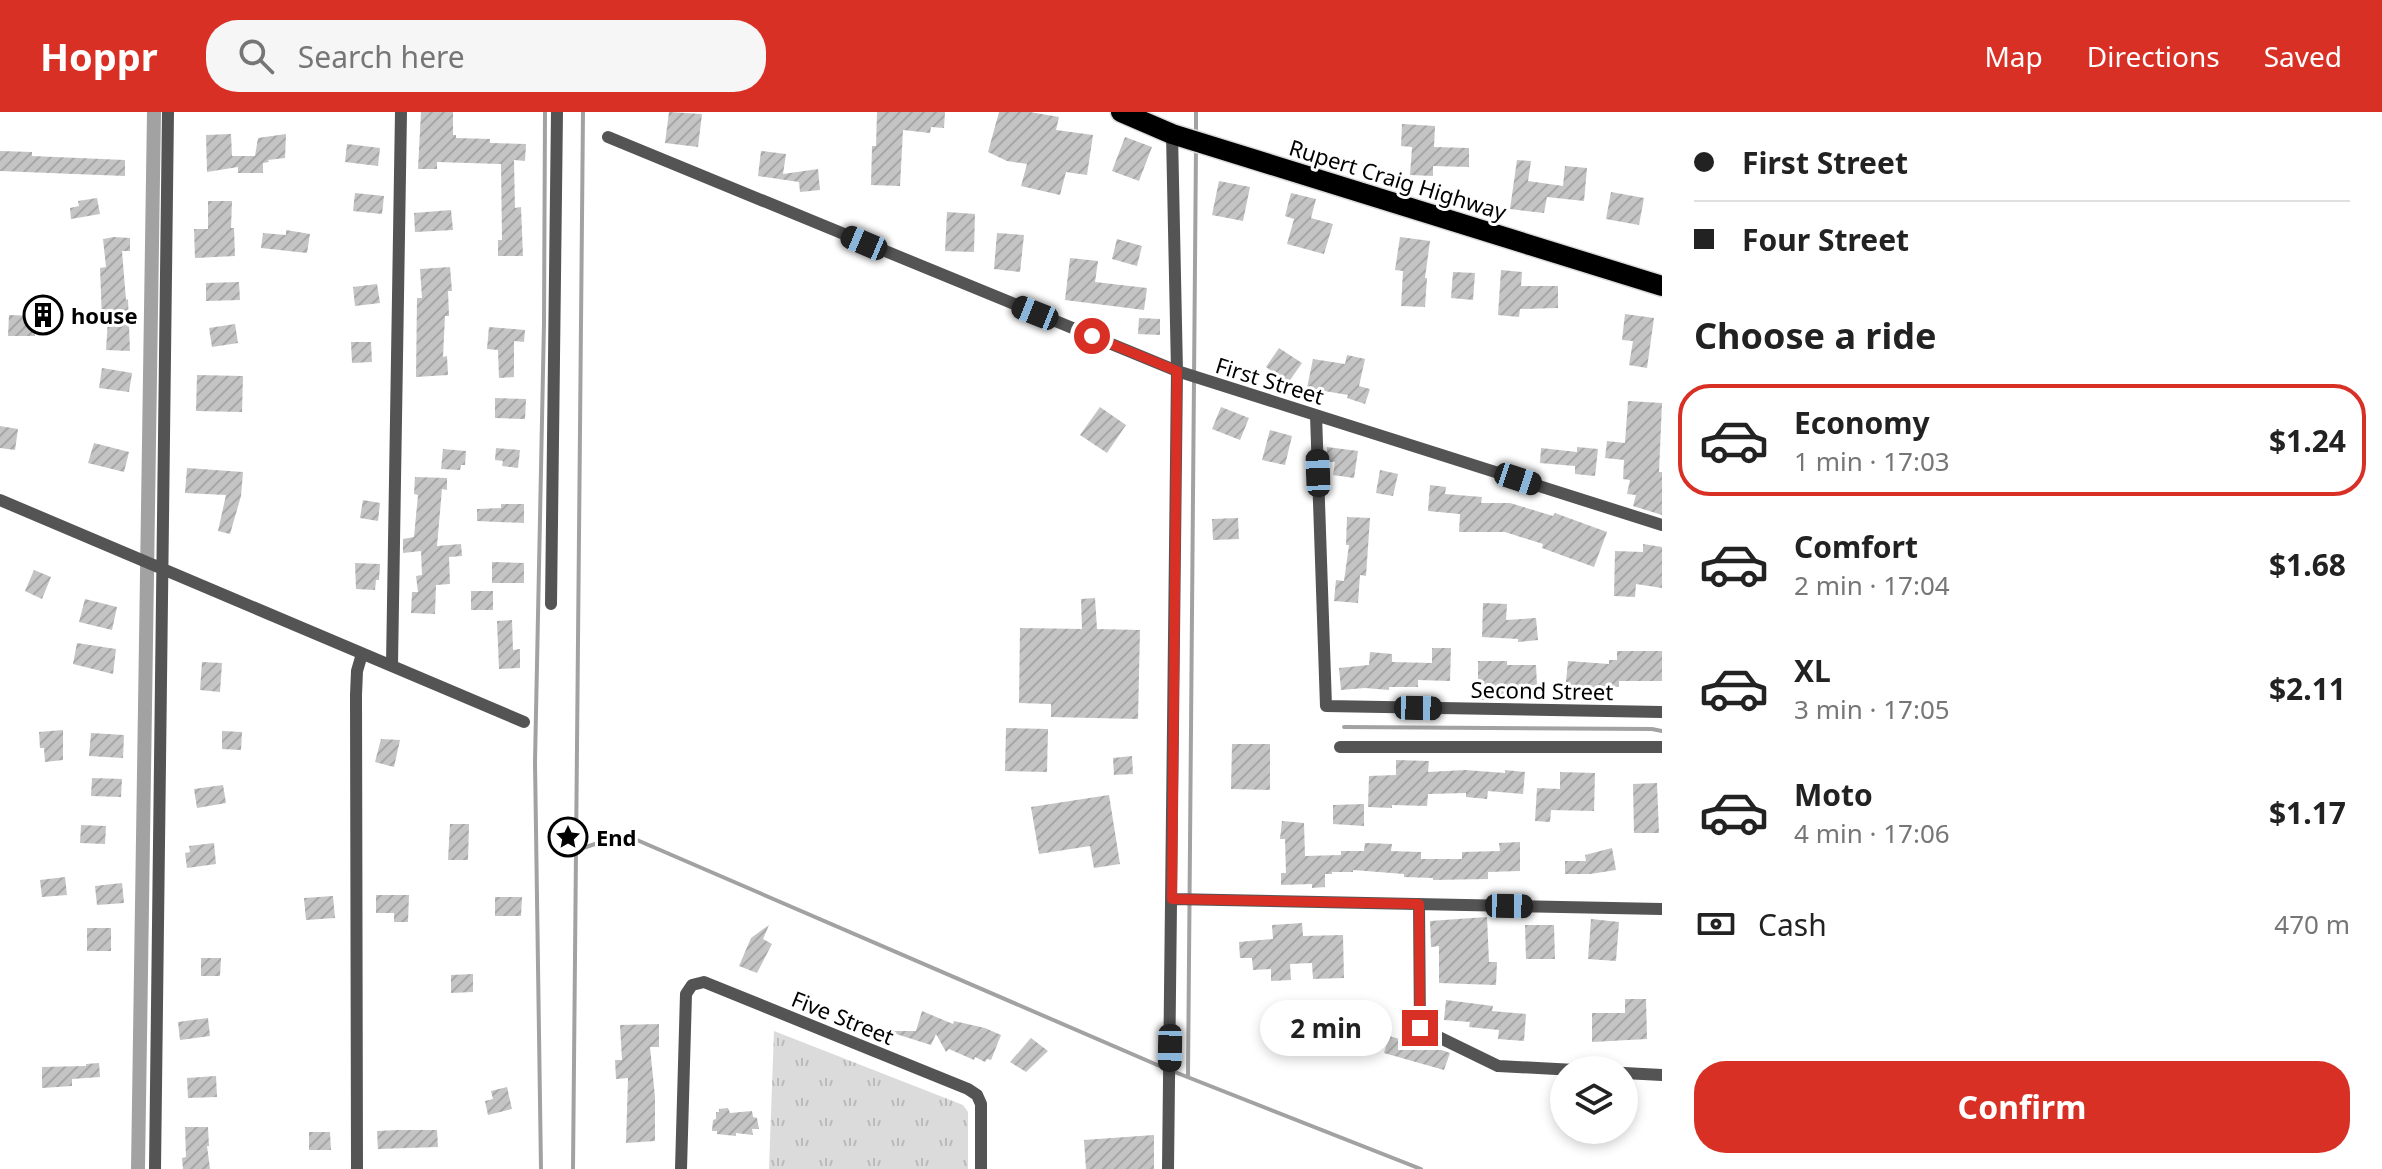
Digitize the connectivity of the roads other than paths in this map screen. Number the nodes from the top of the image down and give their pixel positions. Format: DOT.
graph roads {
  1 [pos="168,112"];
  2 [pos="401,112"];
  3 [pos="557,112"];
  4 [pos="1121,112"];
  5 [pos="1172,134"];
  6 [pos="608,137"];
  7 [pos="1662,286"];
  8 [pos="1177,371"];
  9 [pos="1316,415"];
  10 [pos="0,500"];
  11 [pos="1662,525"];
  12 [pos="163,570"];
  13 [pos="551,604"];
  14 [pos="362,654"];
  15 [pos="392,665"];
  16 [pos="1662,712"];
  17 [pos="524,722"];
  18 [pos="1340,747"];
  19 [pos="1656,748"];
  20 [pos="1172,899"];
  21 [pos="1419,904"];
  22 [pos="1660,909"];
  23 [pos="1550,1069"];
  24 [pos="1638,1074"];
  25 [pos="1662,1075"];
  26 [pos="155,1169"];
  27 [pos="357,1169"];
  28 [pos="681,1169"];
  29 [pos="981,1169"];
  30 [pos="1168,1169"];
  1 -- 12 [label="street"];
  2 -- 15 [label="street"];
  3 -- 13 [label="street"];
  4 -- 5 [label="main road, Rupert Craig Highway"];
  5 -- 7 [label="main road, Rupert Craig Highway"];
  5 -- 8 [label="street"];
  6 -- 8 [label="street, First Street"];
  8 -- 9 [label="street, First Street"];
  8 -- 20 [label="street"];
  9 -- 11 [label="street, First Street"];
  9 -- 16 [label="street, Second Street"];
  10 -- 12 [label="street"];
  12 -- 14 [label="street"];
  12 -- 26 [label="street"];
  14 -- 15 [label="street"];
  14 -- 27 [label="street"];
  15 -- 17 [label="street"];
  18 -- 19 [label="street"];
  20 -- 21 [label="street"];
  20 -- 30 [label="street"];
  21 -- 22 [label="street"];
  21 -- 23 [label="street"];
  24 -- 25 [label="street"];
  28 -- 29 [label="street, Five Street"];
}
